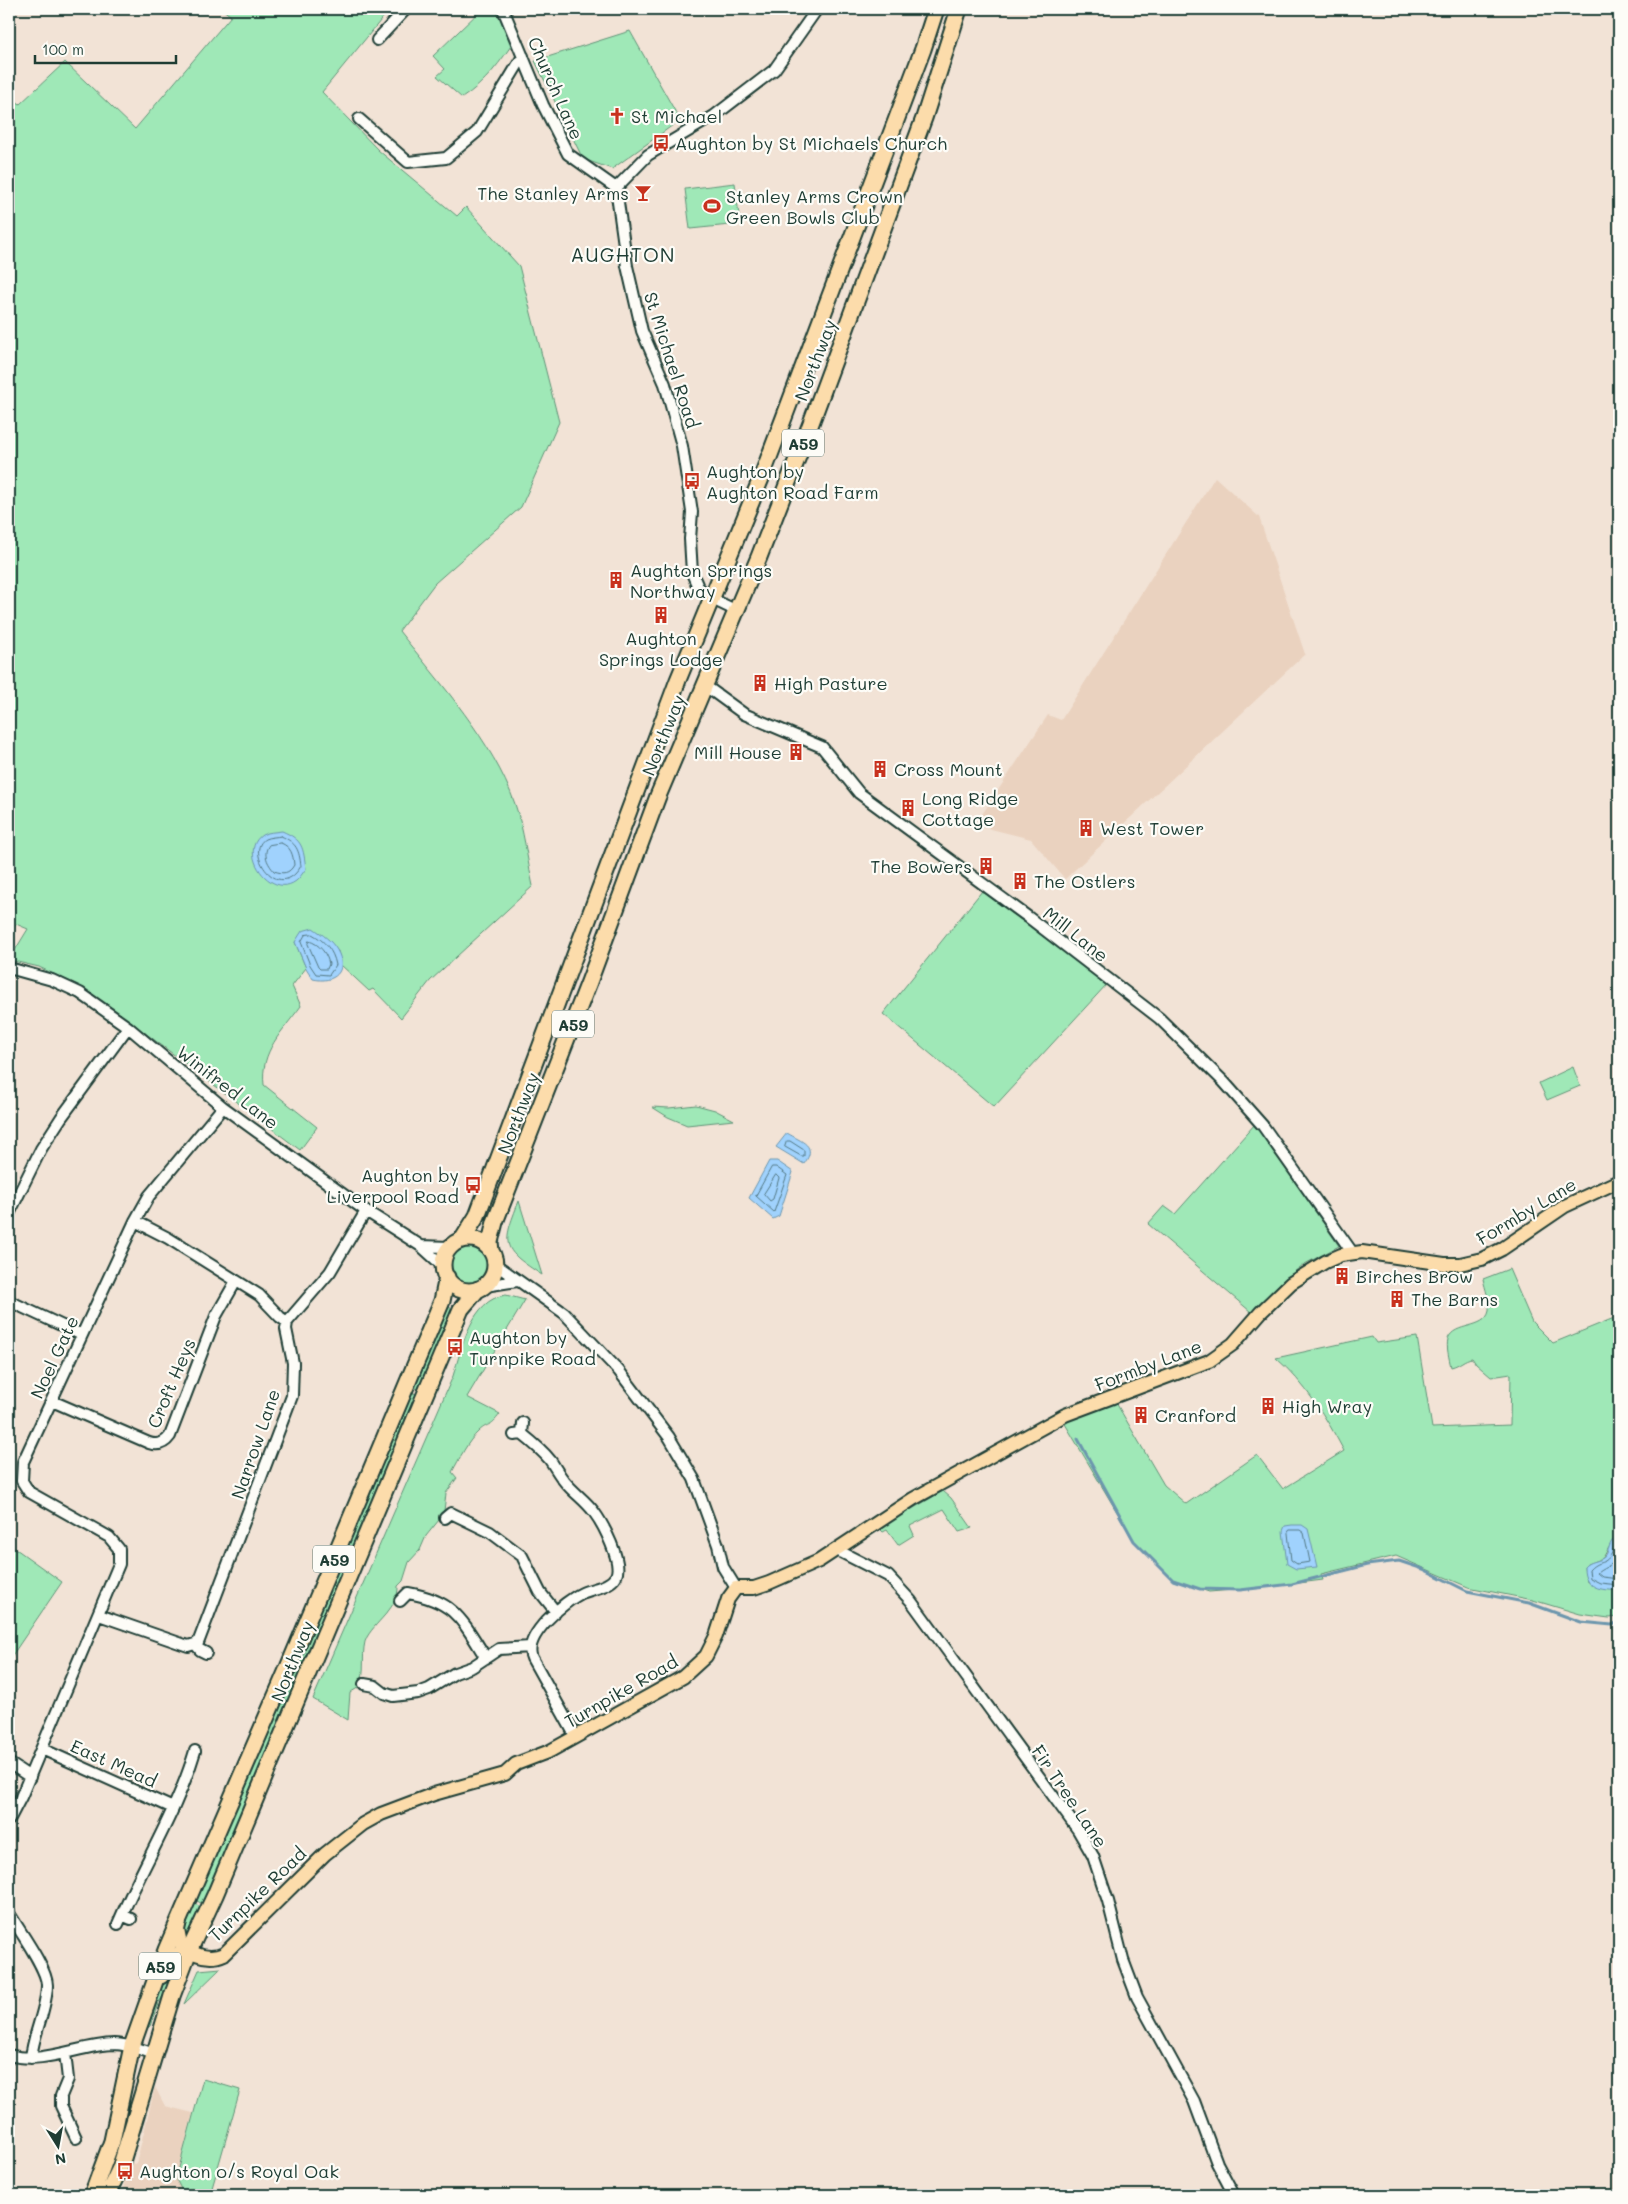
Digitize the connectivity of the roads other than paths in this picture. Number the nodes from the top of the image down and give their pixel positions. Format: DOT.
graph roads {
  1 [pos="406,9"];
  2 [pos="503,9"];
  3 [pos="816,9"];
  4 [pos="936,9"];
  5 [pos="959,9"];
  6 [pos="377,40"];
  7 [pos="523,56"];
  8 [pos="359,119"];
  9 [pos="616,188"];
  10 [pos="710,598"];
  11 [pos="737,611"];
  12 [pos="678,680"];
  13 [pos="702,690"];
  14 [pos="9,968"];
  15 [pos="128,1028"];
  16 [pos="223,1106"];
  17 [pos="1619,1181"];
  18 [pos="366,1210"];
  19 [pos="9,1214"];
  20 [pos="135,1221"];
  21 [pos="456,1243"];
  22 [pos="421,1246"];
  23 [pos="1352,1252"];
  24 [pos="493,1258"];
  25 [pos="445,1272"];
  26 [pos="236,1281"];
  27 [pos="517,1281"];
  28 [pos="481,1288"];
  29 [pos="9,1301"];
  30 [pos="287,1322"];
  31 [pos="82,1335"];
  32 [pos="52,1400"];
  33 [pos="520,1430"];
  34 [pos="449,1512"];
  35 [pos="837,1550"];
  36 [pos="736,1588"];
  37 [pos="400,1601"];
  38 [pos="556,1612"];
  39 [pos="99,1615"];
  40 [pos="196,1645"];
  41 [pos="530,1648"];
  42 [pos="206,1653"];
  43 [pos="486,1658"];
  44 [pos="364,1684"];
  45 [pos="576,1737"];
  46 [pos="42,1749"];
  47 [pos="195,1751"];
  48 [pos="9,1762"];
  49 [pos="30,1777"];
  50 [pos="174,1808"];
  51 [pos="9,1820"];
  52 [pos="182,1912"];
  53 [pos="9,1913"];
  54 [pos="124,1919"];
  55 [pos="189,1951"];
  56 [pos="145,2010"];
  57 [pos="132,2046"];
  58 [pos="65,2053"];
  59 [pos="155,2054"];
  60 [pos="9,2055"];
  61 [pos="31,2058"];
  62 [pos="76,2138"];
  63 [pos="92,2195"];
  64 [pos="107,2195"];
  65 [pos="1234,2195"];
  1 -- 6 [label="street"];
  2 -- 7 [label="street, Church Lane"];
  3 -- 9 [label="street"];
  4 -- 10 [label="highway, Northway / A59"];
  5 -- 11 [label="highway, Northway / A59"];
  7 -- 8 [label="street"];
  7 -- 9 [label="street, Church Lane"];
  9 -- 10 [label="street, St Michael Road"];
  10 -- 11 [label="street"];
  10 -- 12 [label="highway, Northway / A59"];
  11 -- 13 [label="highway, Northway / A59"];
  12 -- 13 [label="highway"];
  12 -- 21 [label="highway, Northway / A59"];
  13 -- 23 [label="street, Mill Lane"];
  13 -- 24 [label="highway, Northway / A59"];
  14 -- 15 [label="street, Winifred Lane"];
  15 -- 16 [label="street, Winifred Lane"];
  15 -- 19 [label="street"];
  16 -- 18 [label="street, Winifred Lane"];
  16 -- 20 [label="street, Noel Gate"];
  17 -- 23 [label="main road, Formby Lane"];
  18 -- 22 [label="street, Winifred Lane"];
  18 -- 30 [label="street"];
  20 -- 26 [label="street"];
  20 -- 31 [label="street, Noel Gate"];
  21 -- 22 [label="street"];
  21 -- 24 [label="highway"];
  21 -- 25 [label="highway, A59"];
  22 -- 25 [label="street, Winifred Lane"];
  23 -- 35 [label="main road, Formby Lane"];
  24 -- 27 [label="street"];
  24 -- 28 [label="highway, A59"];
  25 -- 28 [label="highway"];
  25 -- 52 [label="highway, Northway / A59"];
  26 -- 30 [label="street"];
  26 -- 32 [label="street, Croft Heys"];
  27 -- 28 [label="street"];
  27 -- 36 [label="street"];
  28 -- 55 [label="highway, Northway / A59"];
  29 -- 31 [label="street"];
  30 -- 40 [label="street, Narrow Lane"];
  31 -- 32 [label="street, Noel Gate"];
  32 -- 39 [label="street, Noel Gate"];
  33 -- 38 [label="street"];
  34 -- 38 [label="street"];
  35 -- 36 [label="main road, Formby Lane"];
  35 -- 65 [label="street, Fir Tree Lane"];
  36 -- 45 [label="main road, Turnpike Road"];
  37 -- 43 [label="street"];
  38 -- 41 [label="street"];
  39 -- 40 [label="street"];
  39 -- 46 [label="street, Noel Gate"];
  40 -- 42 [label="street"];
  41 -- 43 [label="street"];
  41 -- 45 [label="street"];
  43 -- 44 [label="street"];
  45 -- 55 [label="main road, Turnpike Road"];
  46 -- 49 [label="street, Noel Gate"];
  46 -- 50 [label="street, East Mead"];
  47 -- 50 [label="street, East Mead"];
  48 -- 49 [label="street"];
  49 -- 51 [label="street, Noel Gate"];
  50 -- 54 [label="street, East Mead"];
  52 -- 55 [label="main road"];
  52 -- 56 [label="highway, Northway / A59"];
  53 -- 61 [label="street"];
  55 -- 56 [label="main road"];
  55 -- 59 [label="highway, Northway / A59"];
  56 -- 57 [label="highway, Northway / A59"];
  57 -- 58 [label="street"];
  57 -- 59 [label="street"];
  57 -- 63 [label="highway, A59"];
  58 -- 61 [label="street"];
  58 -- 62 [label="street"];
  59 -- 64 [label="highway, A59"];
  60 -- 61 [label="street"];
}
